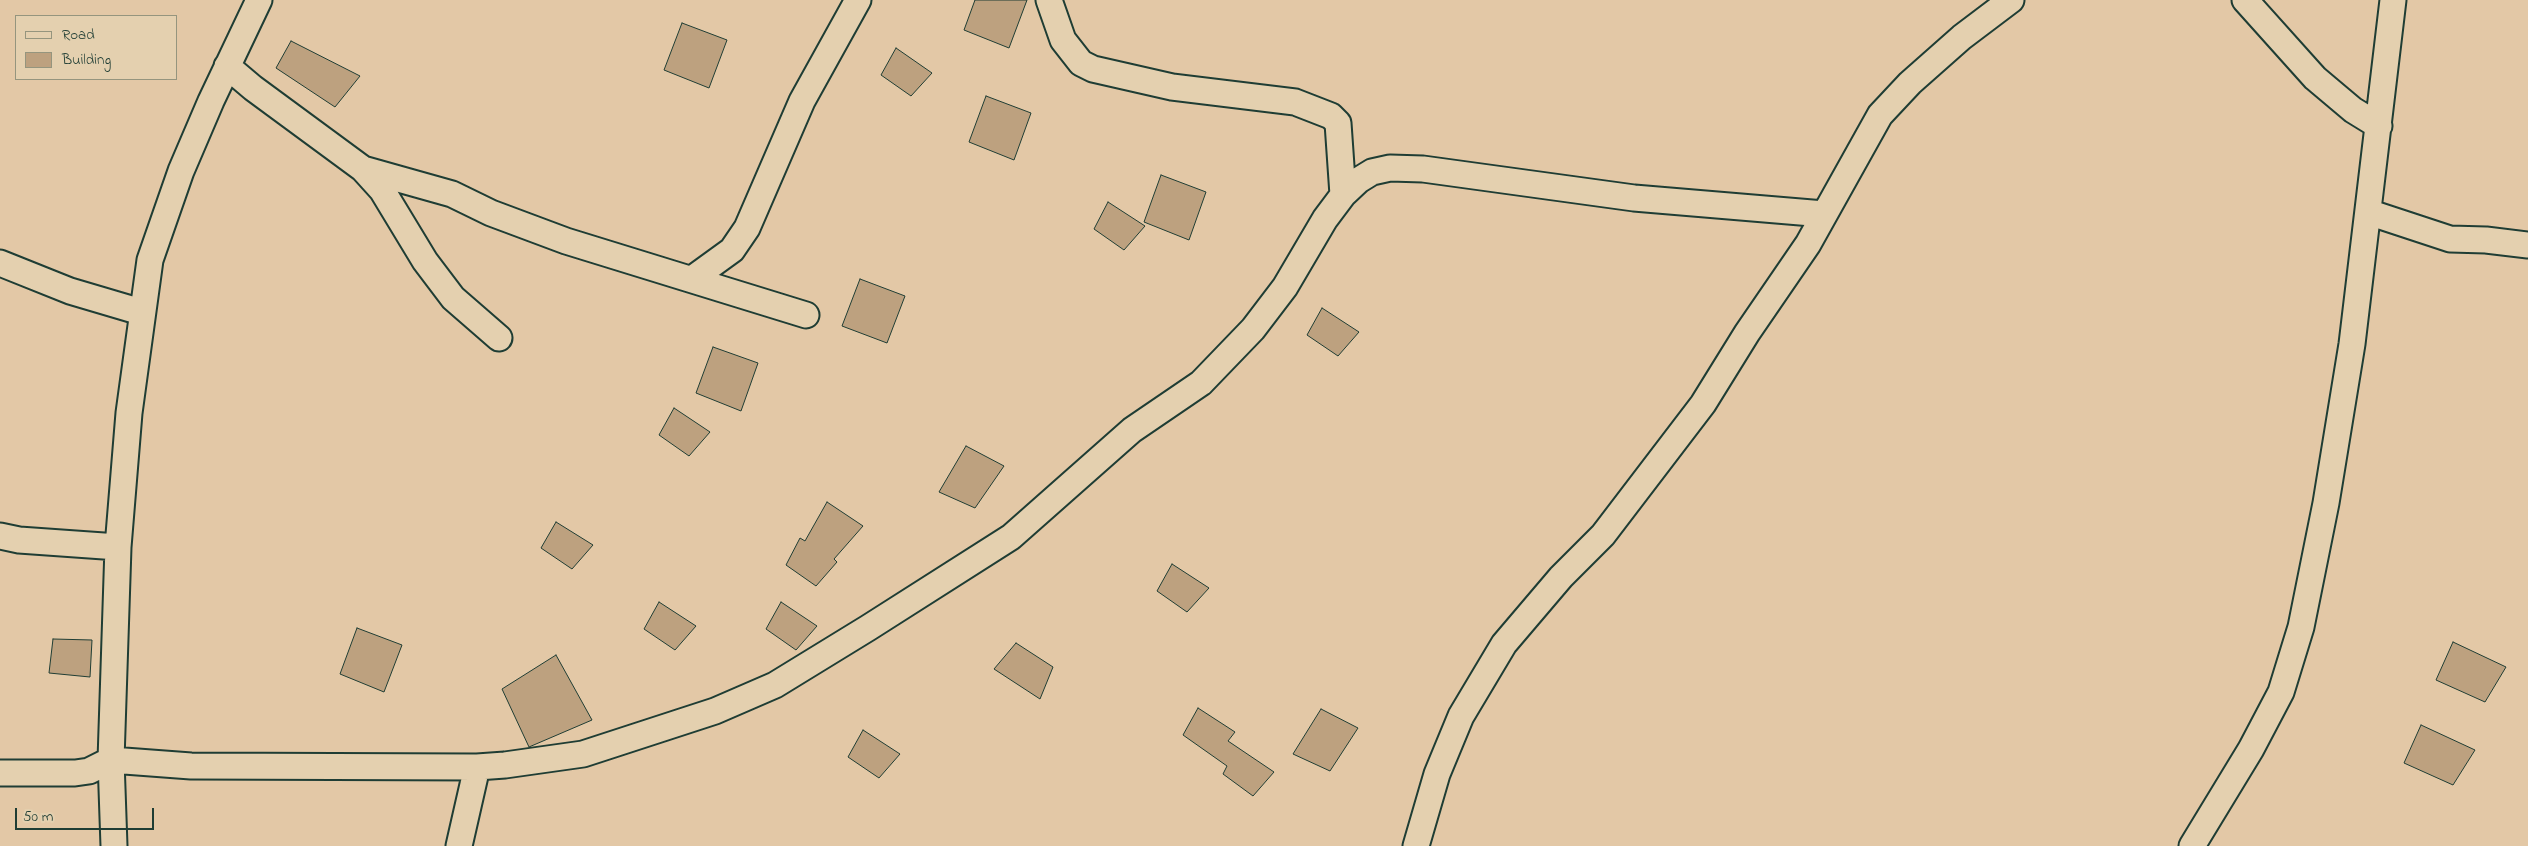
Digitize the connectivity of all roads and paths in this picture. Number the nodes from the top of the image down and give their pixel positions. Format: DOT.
graph roads {
  1 [pos="259,0"];
  2 [pos="858,0"];
  3 [pos="1049,0"];
  4 [pos="2011,0"];
  5 [pos="2245,0"];
  6 [pos="2393,0"];
  7 [pos="227,66"];
  8 [pos="2379,126"];
  9 [pos="363,170"];
  10 [pos="1343,195"];
  11 [pos="2368,212"];
  12 [pos="1824,214"];
  13 [pos="2528,245"];
  14 [pos="0,263"];
  15 [pos="692,279"];
  16 [pos="141,312"];
  17 [pos="806,315"];
  18 [pos="499,338"];
  19 [pos="0,536"];
  20 [pos="118,547"];
  21 [pos="111,760"];
  22 [pos="477,767"];
  23 [pos="0,773"];
  24 [pos="114,846"];
  25 [pos="459,846"];
  26 [pos="1416,846"];
  27 [pos="2192,846"];
  1 -- 7 [label="street"];
  2 -- 15 [label="street"];
  3 -- 10 [label="street"];
  4 -- 12 [label="street"];
  5 -- 8 [label="street"];
  6 -- 8 [label="street"];
  7 -- 9 [label="street"];
  7 -- 16 [label="street"];
  8 -- 11 [label="street"];
  9 -- 15 [label="street"];
  9 -- 18 [label="street"];
  10 -- 12 [label="street"];
  10 -- 22 [label="street"];
  11 -- 13 [label="street"];
  11 -- 27 [label="street"];
  12 -- 26 [label="street"];
  14 -- 16 [label="street"];
  15 -- 17 [label="street"];
  16 -- 20 [label="street"];
  19 -- 20 [label="street"];
  20 -- 21 [label="street"];
  21 -- 22 [label="street"];
  21 -- 23 [label="street"];
  21 -- 24 [label="street"];
  22 -- 25 [label="street"];
}
